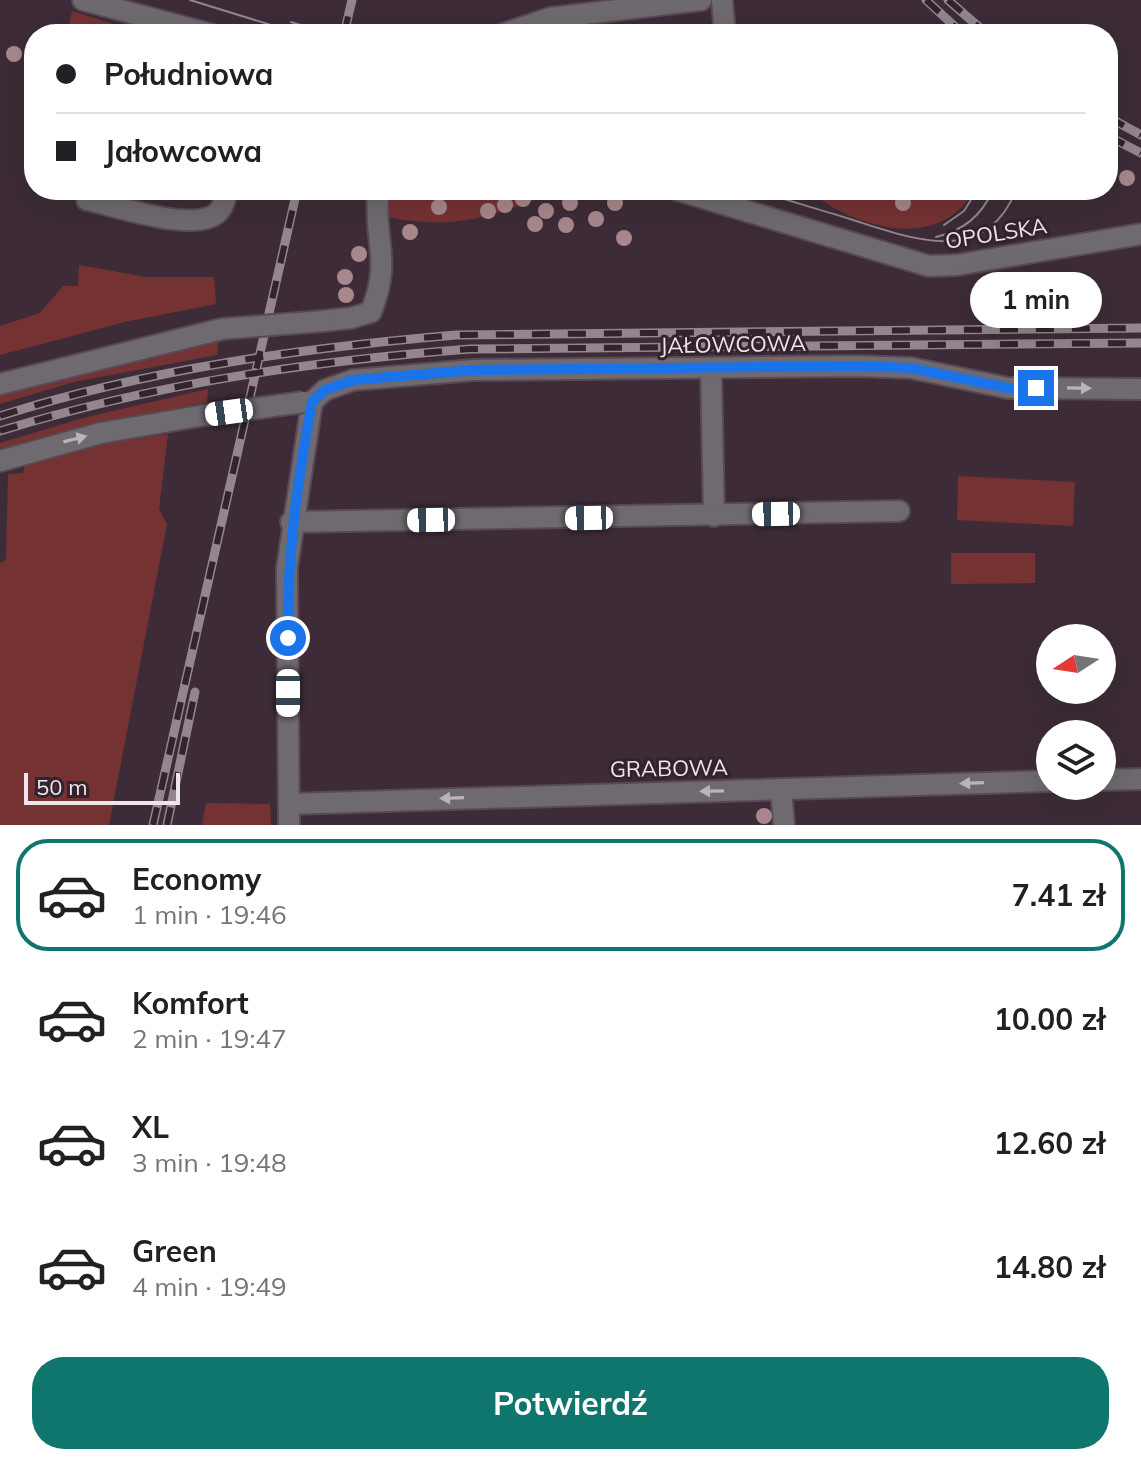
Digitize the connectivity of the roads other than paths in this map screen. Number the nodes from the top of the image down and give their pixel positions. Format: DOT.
graph roads {
  1 [pos="83,0"];
  2 [pos="129,0"];
  3 [pos="701,0"];
  4 [pos="722,0"];
  5 [pos="575,7"];
  6 [pos="158,18"];
  7 [pos="178,24"];
  8 [pos="527,24"];
  9 [pos="724,24"];
  10 [pos="87,200"];
  11 [pos="224,200"];
  12 [pos="379,200"];
  13 [pos="710,200"];
  14 [pos="1141,234"];
  15 [pos="711,369"];
  16 [pos="0,384"];
  17 [pos="1141,389"];
  18 [pos="314,398"];
  19 [pos="0,461"];
  20 [pos="899,511"];
  21 [pos="714,516"];
  22 [pos="291,522"];
  23 [pos="1141,779"];
  24 [pos="1116,780"];
  25 [pos="1036,781"];
  26 [pos="781,789"];
  27 [pos="289,804"];
  28 [pos="289,825"];
  29 [pos="784,825"];
  1 -- 6 [label="street"];
  2 -- 6 [label="street"];
  3 -- 5 [label="street"];
  4 -- 9 [label="street"];
  5 -- 8 [label="street"];
  6 -- 7 [label="street"];
  10 -- 11 [label="street"];
  12 -- 16 [label="street, bridge"];
  13 -- 14 [label="street, OPOLSKA"];
  15 -- 17 [label="street, JAŁOWCOWA, one-way"];
  15 -- 18 [label="street, JAŁOWCOWA"];
  15 -- 21 [label="street"];
  19 -- 18 [label="street, JAŁOWCOWA, one-way, bridge"];
  18 -- 22 [label="street"];
  20 -- 21 [label="street"];
  21 -- 22 [label="street"];
  22 -- 27 [label="street"];
  23 -- 24 [label="street"];
  25 -- 26 [label="street, GRABOWA, one-way"];
  26 -- 27 [label="street, GRABOWA, one-way"];
  26 -- 29 [label="street"];
  27 -- 28 [label="street"];
}
